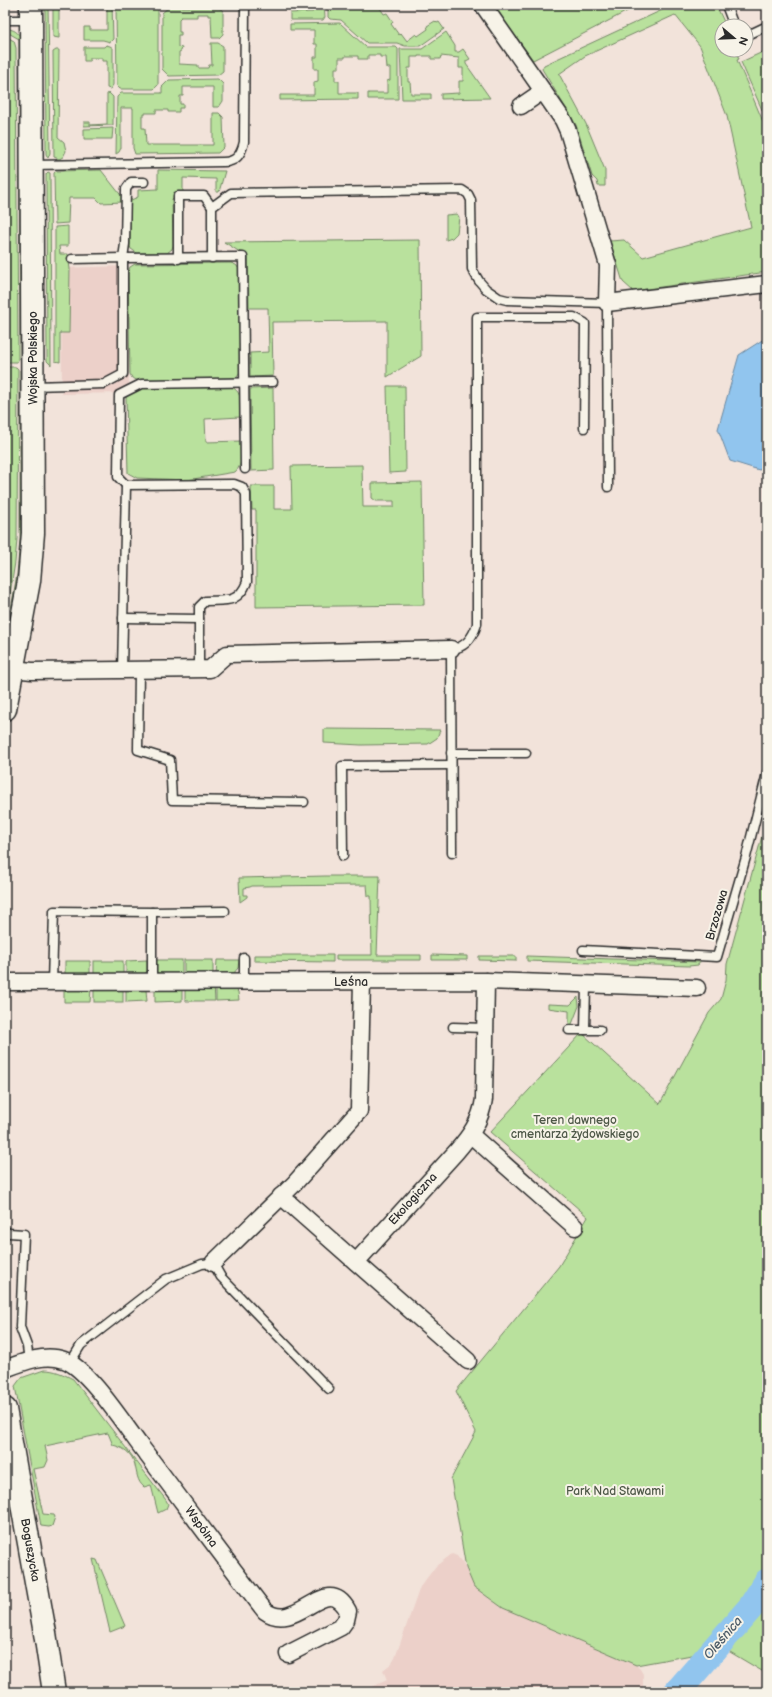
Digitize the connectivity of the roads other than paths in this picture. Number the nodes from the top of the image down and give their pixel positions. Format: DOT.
graph roads {
  1 [pos="244,5"];
  2 [pos="482,5"];
  3 [pos="726,5"];
  4 [pos="31,13"];
  5 [pos="731,18"];
  6 [pos="5,20"];
  7 [pos="767,26"];
  8 [pos="754,32"];
  9 [pos="543,91"];
  10 [pos="521,106"];
  11 [pos="32,165"];
  12 [pos="144,182"];
  13 [pos="212,208"];
  14 [pos="123,258"];
  15 [pos="212,258"];
  16 [pos="72,259"];
  17 [pos="178,259"];
  18 [pos="767,284"];
  19 [pos="607,303"];
  20 [pos="272,382"];
  21 [pos="244,383"];
  22 [pos="33,386"];
  23 [pos="584,428"];
  24 [pos="245,469"];
  25 [pos="126,485"];
  26 [pos="608,487"];
  27 [pos="123,618"];
  28 [pos="199,619"];
  29 [pos="451,649"];
  30 [pos="13,669"];
  31 [pos="198,669"];
  32 [pos="122,671"];
  33 [pos="139,671"];
  34 [pos="5,709"];
  35 [pos="451,753"];
  36 [pos="526,753"];
  37 [pos="451,765"];
  38 [pos="767,773"];
  39 [pos="304,802"];
  40 [pos="452,853"];
  41 [pos="343,856"];
  42 [pos="225,911"];
  43 [pos="152,912"];
  44 [pos="583,950"];
  45 [pos="244,958"];
  46 [pos="486,981"];
  47 [pos="5,982"];
  48 [pos="152,982"];
  49 [pos="244,982"];
  50 [pos="362,982"];
  51 [pos="52,983"];
  52 [pos="586,985"];
  53 [pos="697,988"];
  54 [pos="453,1028"];
  55 [pos="485,1028"];
  56 [pos="569,1030"];
  57 [pos="586,1030"];
  58 [pos="600,1030"];
  59 [pos="471,1135"];
  60 [pos="281,1196"];
  61 [pos="575,1227"];
  62 [pos="5,1231"];
  63 [pos="356,1262"];
  64 [pos="213,1263"];
  65 [pos="29,1361"];
  66 [pos="468,1361"];
  67 [pos="70,1363"];
  68 [pos="5,1368"];
  69 [pos="329,1389"];
  70 [pos="5,1409"];
  71 [pos="288,1654"];
  72 [pos="54,1692"];
  1 -- 11 [label="lane"];
  2 -- 9 [label="street"];
  3 -- 5 [label="lane"];
  4 -- 6 [label="lane"];
  4 -- 11 [label="main road, Wojska Polskiego"];
  7 -- 8 [label="lane"];
  9 -- 10 [label="street"];
  9 -- 19 [label="street"];
  11 -- 22 [label="main road, Wojska Polskiego"];
  12 -- 14 [label="lane"];
  13 -- 15 [label="lane"];
  13 -- 17 [label="lane"];
  13 -- 19 [label="lane"];
  14 -- 16 [label="lane"];
  14 -- 17 [label="lane"];
  14 -- 22 [label="lane"];
  15 -- 17 [label="lane"];
  15 -- 21 [label="lane"];
  18 -- 19 [label="street"];
  19 -- 26 [label="lane"];
  20 -- 21 [label="lane"];
  21 -- 24 [label="lane"];
  21 -- 25 [label="lane"];
  22 -- 30 [label="main road, Wojska Polskiego"];
  23 -- 29 [label="lane"];
  25 -- 27 [label="lane"];
  25 -- 28 [label="lane"];
  27 -- 28 [label="lane"];
  27 -- 32 [label="lane"];
  28 -- 31 [label="lane"];
  29 -- 31 [label="street"];
  29 -- 35 [label="lane"];
  30 -- 32 [label="street"];
  30 -- 34 [label="main road, Wojska Polskiego"];
  31 -- 33 [label="street"];
  32 -- 33 [label="street"];
  33 -- 39 [label="lane"];
  35 -- 36 [label="lane"];
  35 -- 37 [label="lane"];
  37 -- 40 [label="lane"];
  37 -- 41 [label="lane"];
  38 -- 44 [label="lane, Brzozowa"];
  42 -- 43 [label="lane"];
  43 -- 48 [label="lane"];
  43 -- 51 [label="lane"];
  45 -- 49 [label="lane"];
  46 -- 50 [label="street, Leśna"];
  46 -- 52 [label="street, Leśna"];
  46 -- 55 [label="street, Ekologiczna"];
  47 -- 51 [label="street, Leśna"];
  48 -- 49 [label="street, Leśna"];
  48 -- 51 [label="street, Leśna"];
  49 -- 50 [label="street, Leśna"];
  50 -- 60 [label="street"];
  52 -- 53 [label="street, Leśna"];
  52 -- 57 [label="lane"];
  54 -- 55 [label="lane"];
  55 -- 59 [label="street, Ekologiczna"];
  56 -- 57 [label="lane"];
  57 -- 58 [label="lane"];
  59 -- 61 [label="street"];
  59 -- 63 [label="street, Ekologiczna"];
  60 -- 63 [label="street"];
  60 -- 64 [label="street"];
  62 -- 65 [label="lane"];
  63 -- 66 [label="street"];
  64 -- 67 [label="lane"];
  64 -- 69 [label="lane"];
  65 -- 67 [label="street, Wspólna"];
  65 -- 68 [label="street, Wspólna"];
  67 -- 71 [label="street, Wspólna"];
  70 -- 72 [label="main road, Boguszycka"];
}
